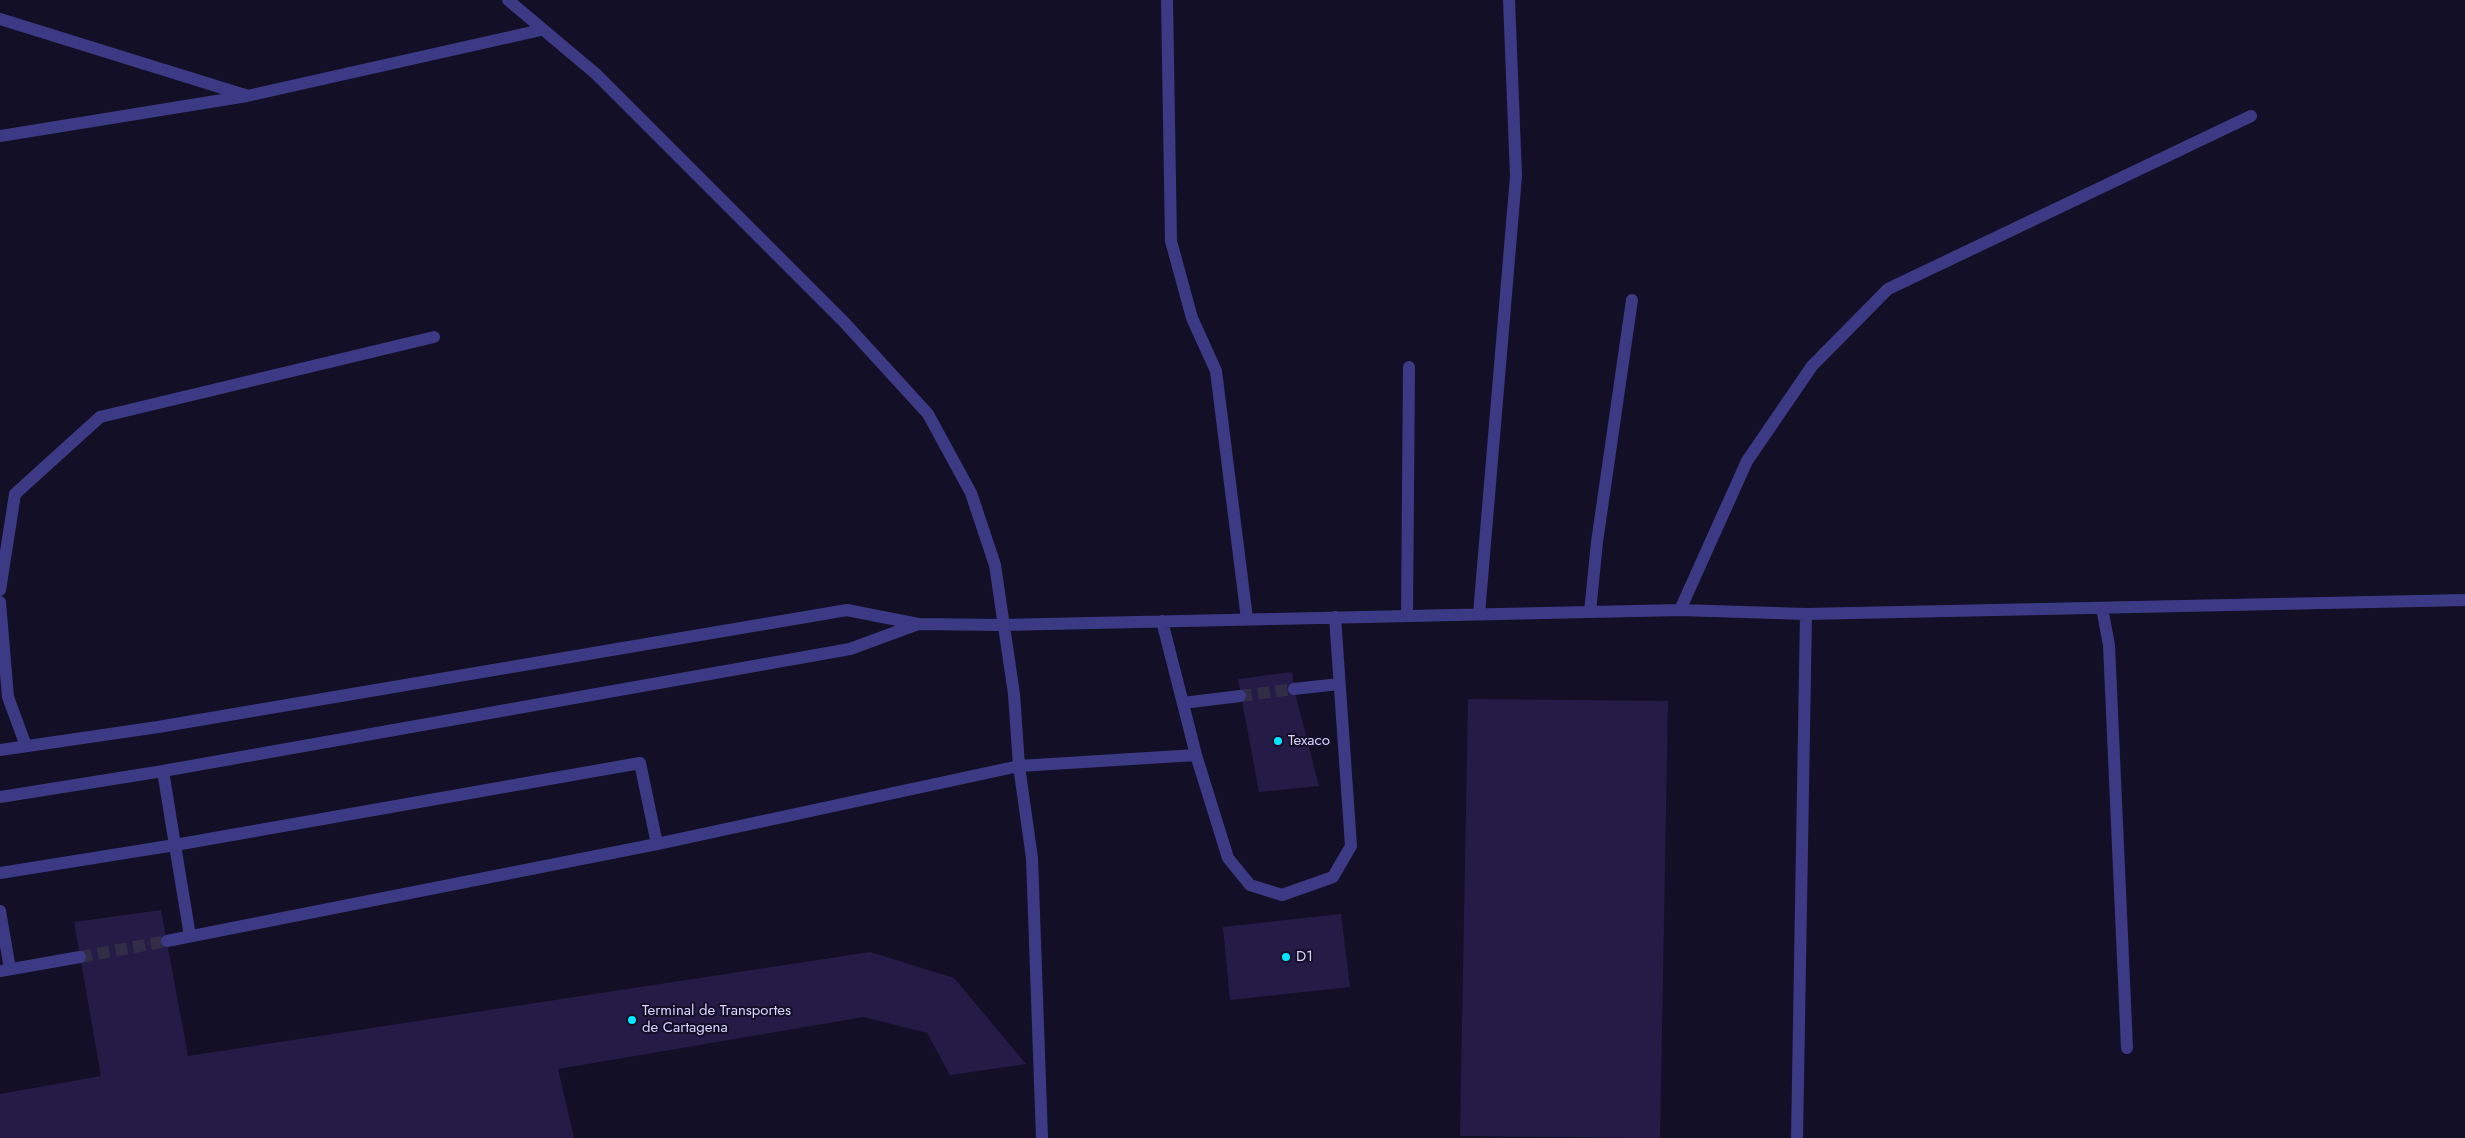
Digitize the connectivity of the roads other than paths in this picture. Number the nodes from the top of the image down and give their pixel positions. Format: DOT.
graph roads {
  1 [pos="508,0"];
  2 [pos="1166,0"];
  3 [pos="1509,0"];
  4 [pos="0,19"];
  5 [pos="541,30"];
  6 [pos="247,96"];
  7 [pos="2250,116"];
  8 [pos="0,136"];
  9 [pos="1632,300"];
  10 [pos="434,337"];
  11 [pos="1409,367"];
  12 [pos="0,590"];
  13 [pos="2465,600"];
  14 [pos="0,602"];
  15 [pos="2102,608"];
  16 [pos="1680,610"];
  17 [pos="1590,612"];
  18 [pos="1479,614"];
  19 [pos="1806,614"];
  20 [pos="1407,616"];
  21 [pos="1335,618"];
  22 [pos="1247,620"];
  23 [pos="1162,621"];
  24 [pos="918,624"];
  25 [pos="1002,624"];
  26 [pos="1339,684"];
  27 [pos="1294,690"];
  28 [pos="1240,696"];
  29 [pos="1183,703"];
  30 [pos="26,746"];
  31 [pos="0,750"];
  32 [pos="1196,755"];
  33 [pos="1019,766"];
  34 [pos="163,771"];
  35 [pos="0,797"];
  36 [pos="657,844"];
  37 [pos="175,845"];
  38 [pos="0,873"];
  39 [pos="0,912"];
  40 [pos="190,936"];
  41 [pos="167,942"];
  42 [pos="80,957"];
  43 [pos="5,970"];
  44 [pos="2127,1048"];
  45 [pos="1042,1138"];
  46 [pos="1797,1138"];
  1 -- 5 [label="street"];
  2 -- 22 [label="street"];
  3 -- 18 [label="street"];
  4 -- 6 [label="street"];
  5 -- 6 [label="street"];
  5 -- 25 [label="street"];
  6 -- 8 [label="street"];
  7 -- 16 [label="street"];
  9 -- 17 [label="street"];
  10 -- 12 [label="street"];
  11 -- 20 [label="street"];
  13 -- 15 [label="street"];
  14 -- 30 [label="street"];
  15 -- 19 [label="street"];
  15 -- 44 [label="street"];
  16 -- 17 [label="street"];
  16 -- 19 [label="street"];
  17 -- 18 [label="street"];
  18 -- 20 [label="street"];
  19 -- 46 [label="street"];
  20 -- 21 [label="street"];
  21 -- 22 [label="street"];
  21 -- 26 [label="street"];
  22 -- 23 [label="street"];
  23 -- 25 [label="street"];
  23 -- 29 [label="street"];
  24 -- 25 [label="street"];
  24 -- 30 [label="street"];
  24 -- 34 [label="street"];
  25 -- 33 [label="street"];
  26 -- 27 [label="street"];
  26 -- 32 [label="street"];
  28 -- 29 [label="street"];
  29 -- 32 [label="street"];
  30 -- 31 [label="street"];
  32 -- 33 [label="street"];
  33 -- 36 [label="street"];
  33 -- 45 [label="street"];
  34 -- 35 [label="street"];
  34 -- 37 [label="street"];
  36 -- 37 [label="street"];
  36 -- 40 [label="street"];
  37 -- 38 [label="street"];
  37 -- 40 [label="street"];
  39 -- 43 [label="street"];
  40 -- 41 [label="street"];
  42 -- 43 [label="street"];
}
